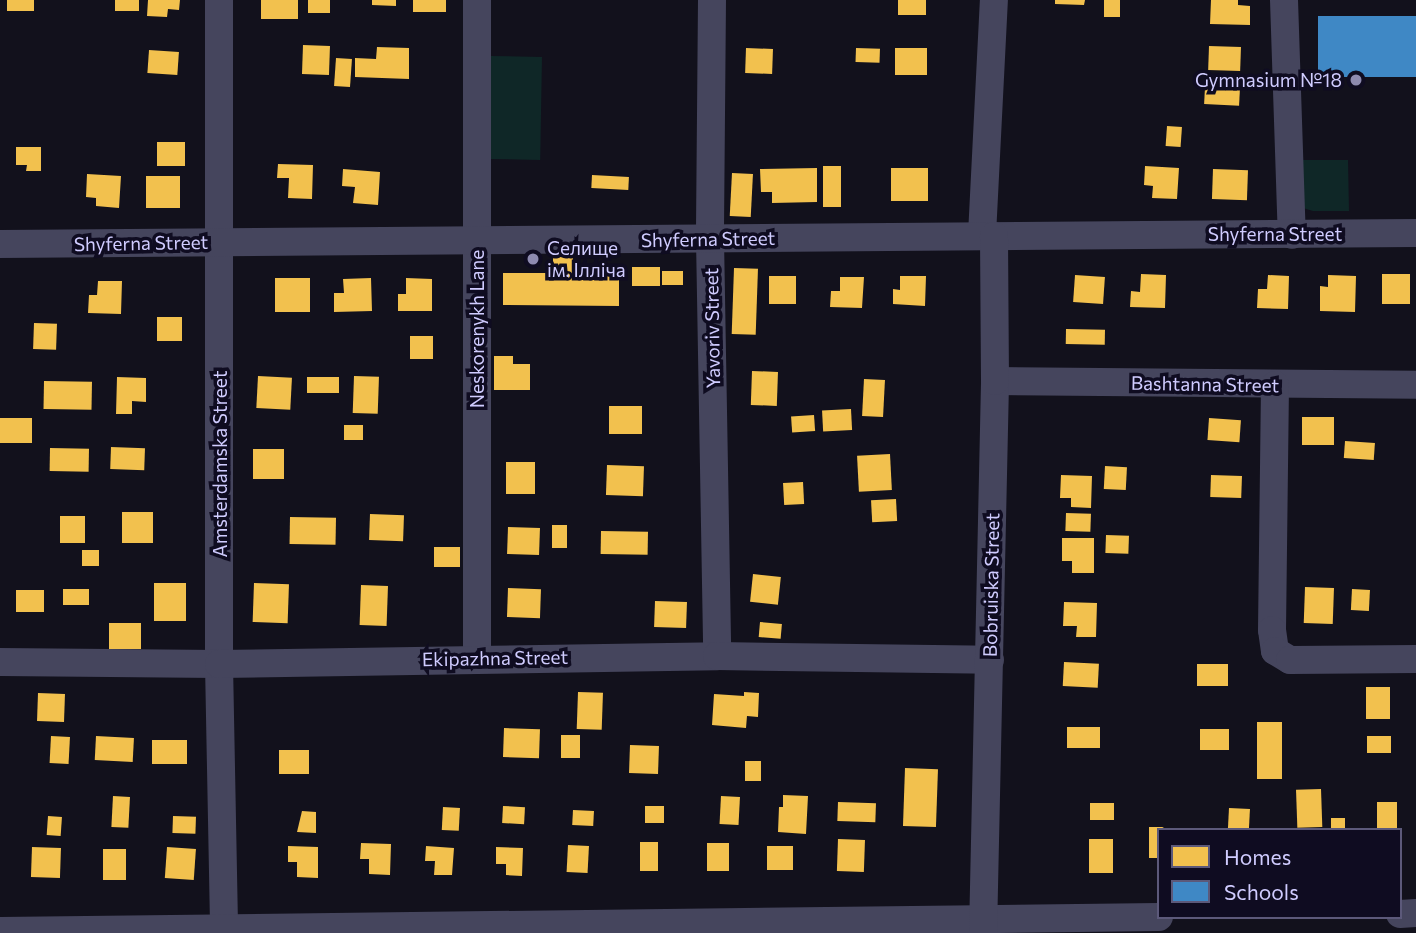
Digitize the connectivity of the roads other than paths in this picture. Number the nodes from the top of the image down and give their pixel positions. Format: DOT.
graph roads {
  1 [pos="219,0"];
  2 [pos="477,0"];
  3 [pos="712,0"];
  4 [pos="994,0"];
  5 [pos="1284,0"];
  6 [pos="1416,233"];
  7 [pos="1292,234"];
  8 [pos="988,236"];
  9 [pos="710,239"];
  10 [pos="477,240"];
  11 [pos="220,242"];
  12 [pos="0,244"];
  13 [pos="995,381"];
  14 [pos="1275,385"];
  15 [pos="1416,385"];
  16 [pos="717,656"];
  17 [pos="477,658"];
  18 [pos="1416,659"];
  19 [pos="990,660"];
  20 [pos="0,662"];
  21 [pos="219,664"];
  22 [pos="1157,916"];
  23 [pos="983,926"];
  24 [pos="624,927"];
  25 [pos="224,928"];
  26 [pos="0,931"];
  1 -- 11 [label="street, Amsterdamska Street"];
  2 -- 10 [label="street, Neskorenykh Lane"];
  3 -- 9 [label="street, Yavoriv Street"];
  4 -- 8 [label="street, Bobruiska Street"];
  5 -- 7 [label="street"];
  6 -- 7 [label="street, Shyferna Street"];
  7 -- 8 [label="street, Shyferna Street"];
  8 -- 9 [label="street, Shyferna Street"];
  8 -- 13 [label="street, Bobruiska Street"];
  9 -- 10 [label="street, Shyferna Street"];
  9 -- 16 [label="street, Yavoriv Street"];
  10 -- 11 [label="street, Shyferna Street"];
  10 -- 17 [label="street, Neskorenykh Lane"];
  11 -- 12 [label="street, Shyferna Street"];
  11 -- 21 [label="street, Amsterdamska Street"];
  13 -- 14 [label="street, Bashtanna Street"];
  13 -- 19 [label="street, Bobruiska Street"];
  14 -- 15 [label="street, Bashtanna Street"];
  14 -- 18 [label="street"];
  16 -- 17 [label="street, Ekipazhna Street"];
  16 -- 19 [label="street, Ekipazhna Street"];
  17 -- 21 [label="street, Ekipazhna Street"];
  19 -- 23 [label="street, Bobruiska Street"];
  20 -- 21 [label="street, Ekipazhna Street"];
  21 -- 25 [label="street, Amsterdamska Street"];
  22 -- 23 [label="street"];
  23 -- 24 [label="street"];
  24 -- 25 [label="street"];
  25 -- 26 [label="street"];
}
